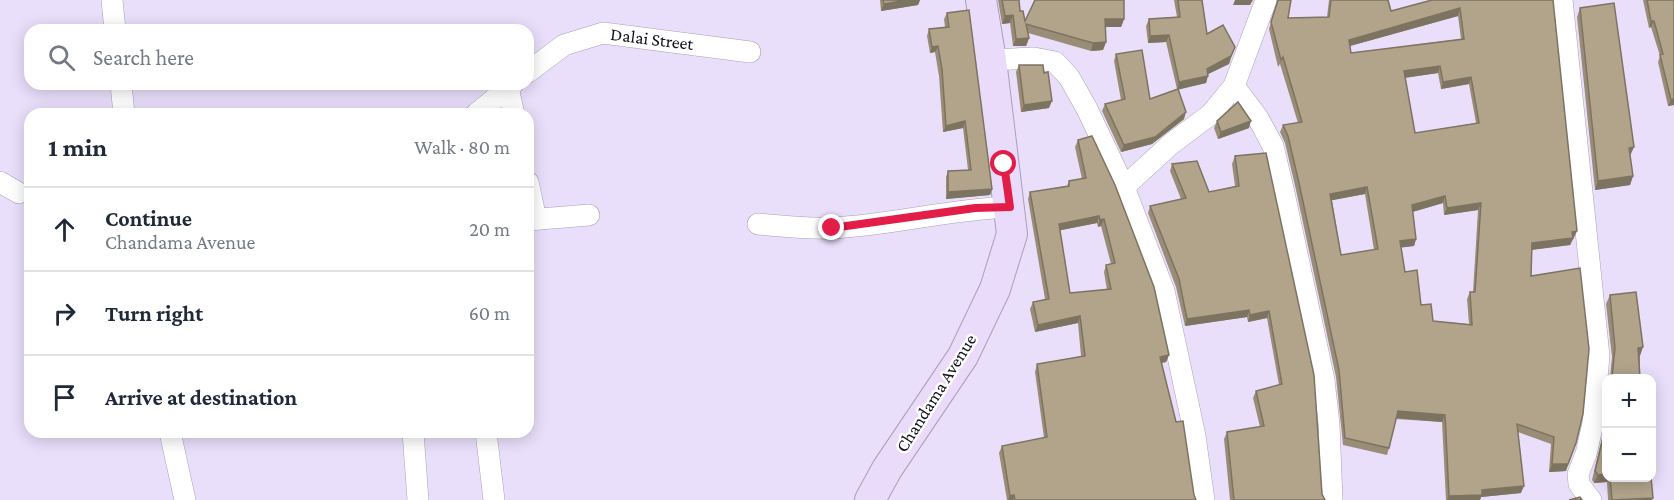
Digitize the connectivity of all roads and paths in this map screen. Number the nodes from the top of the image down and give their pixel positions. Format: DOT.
graph roads {
  1 [pos="112,0"];
  2 [pos="981,0"];
  3 [pos="1266,0"];
  4 [pos="1562,0"];
  5 [pos="114,24"];
  6 [pos="750,52"];
  7 [pos="992,60"];
  8 [pos="534,68"];
  9 [pos="1234,86"];
  10 [pos="122,90"];
  11 [pos="506,90"];
  12 [pos="511,90"];
  13 [pos="123,108"];
  14 [pos="484,108"];
  15 [pos="513,108"];
  16 [pos="0,182"];
  17 [pos="1124,187"];
  18 [pos="19,194"];
  19 [pos="1010,207"];
  20 [pos="589,215"];
  21 [pos="534,220"];
  22 [pos="758,224"];
  23 [pos="171,438"];
  24 [pos="413,438"];
  25 [pos="487,438"];
  26 [pos="185,500"];
  27 [pos="418,500"];
  28 [pos="494,500"];
  29 [pos="870,500"];
  30 [pos="1204,500"];
  31 [pos="1332,500"];
  32 [pos="1591,500"];
  1 -- 5 [label="street"];
  2 -- 7 [label="street, Chandama Avenue"];
  3 -- 9 [label="street"];
  4 -- 32 [label="street"];
  6 -- 8 [label="street, Dalai Street"];
  7 -- 17 [label="street"];
  7 -- 19 [label="street, Chandama Avenue"];
  9 -- 17 [label="street"];
  9 -- 31 [label="street"];
  10 -- 13 [label="street"];
  11 -- 14 [label="street"];
  12 -- 15 [label="street"];
  16 -- 18 [label="street"];
  17 -- 30 [label="street"];
  19 -- 22 [label="street"];
  19 -- 29 [label="street, Chandama Avenue"];
  20 -- 21 [label="street"];
  23 -- 26 [label="street"];
  24 -- 27 [label="street"];
  25 -- 28 [label="street"];
}
